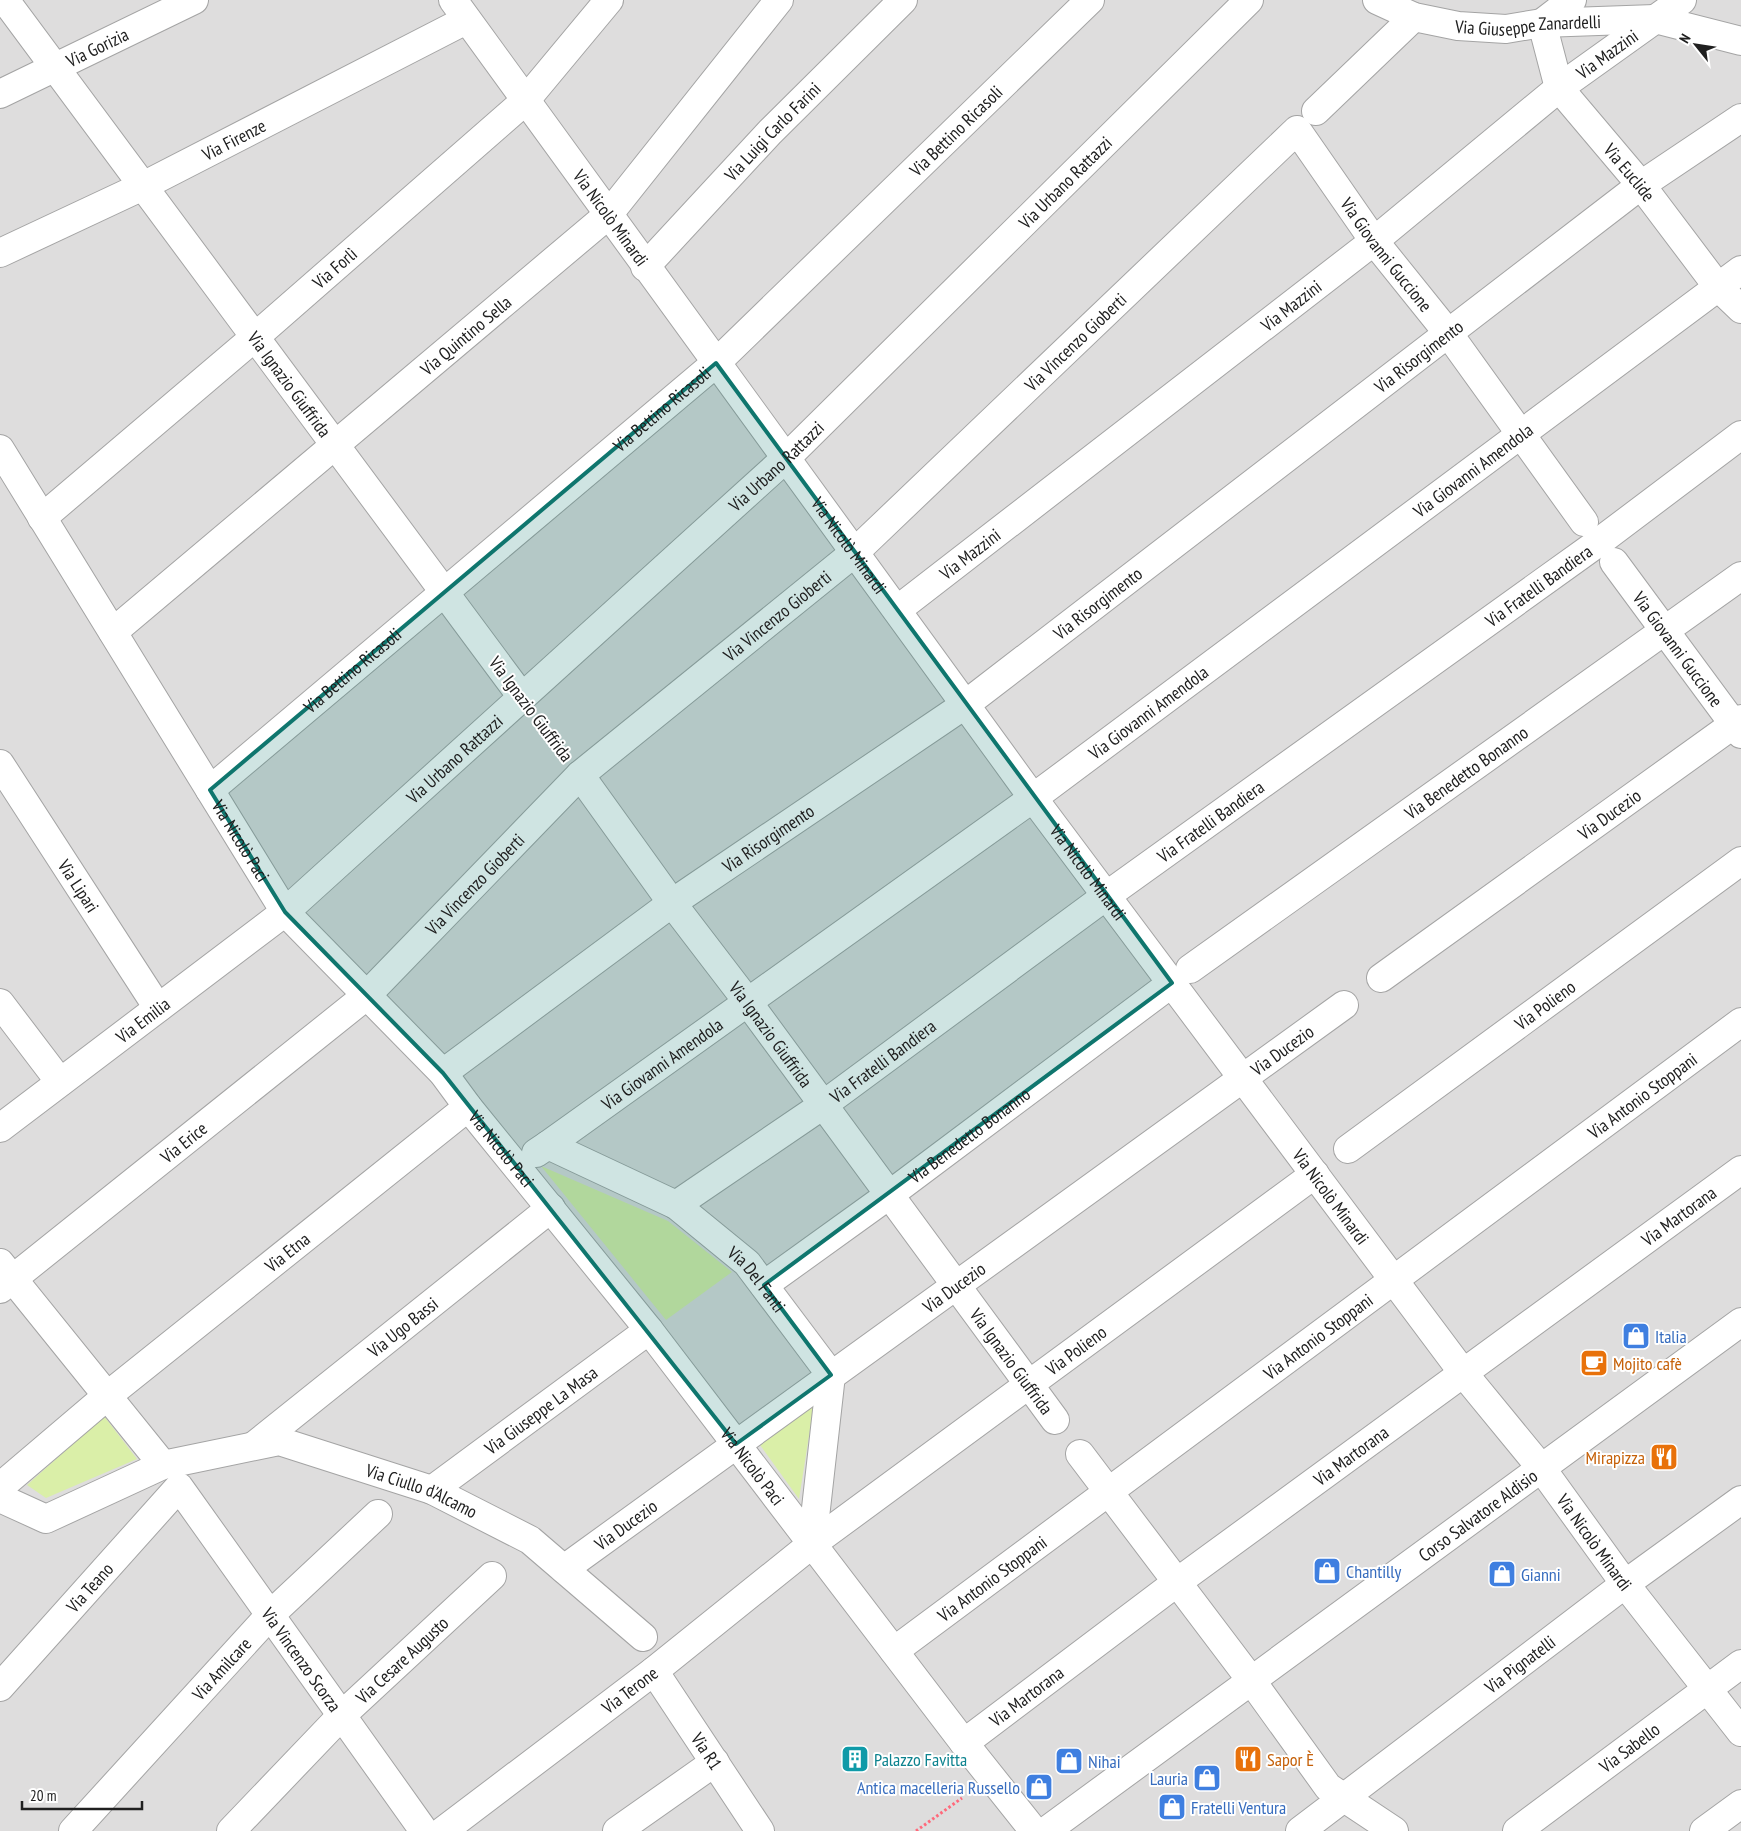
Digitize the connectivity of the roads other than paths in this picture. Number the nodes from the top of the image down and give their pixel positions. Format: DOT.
graph roads {
  1 [pos="6,0"];
  2 [pos="194,0"];
  3 [pos="609,0"];
  4 [pos="779,0"];
  5 [pos="904,0"];
  6 [pos="1090,0"];
  7 [pos="1249,0"];
  8 [pos="1377,0"];
  9 [pos="1572,0"];
  10 [pos="1682,0"];
  11 [pos="460,10"];
  12 [pos="1414,17"];
  13 [pos="1656,19"];
  14 [pos="1542,23"];
  15 [pos="1741,41"];
  16 [pos="56,68"];
  17 [pos="1559,88"];
  18 [pos="0,94"];
  19 [pos="525,102"];
  20 [pos="1316,111"];
  21 [pos="1741,118"];
  22 [pos="1296,130"];
  23 [pos="1641,184"];
  24 [pos="143,186"];
  25 [pos="608,215"];
  26 [pos="1374,240"];
  27 [pos="0,253"];
  28 [pos="645,266"];
  29 [pos="1741,270"];
  30 [pos="1718,287"];
  31 [pos="1741,309"];
  32 [pos="1448,333"];
  33 [pos="255,337"];
  34 [pos="716,363"];
  35 [pos="1520,435"];
  36 [pos="1741,435"];
  37 [pos="334,444"];
  38 [pos="0,449"];
  39 [pos="785,459"];
  40 [pos="42,518"];
  41 [pos="1584,522"];
  42 [pos="854,553"];
  43 [pos="1614,562"];
  44 [pos="1741,576"];
  45 [pos="445,593"];
  46 [pos="897,610"];
  47 [pos="1664,630"];
  48 [pos="112,632"];
  49 [pos="522,697"];
  50 [pos="966,704"];
  51 [pos="1738,726"];
  52 [pos="0,764"];
  53 [pos="580,775"];
  54 [pos="210,790"];
  55 [pos="1033,798"];
  56 [pos="1741,861"];
  57 [pos="1106,896"];
  58 [pos="672,903"];
  59 [pos="285,912"];
  60 [pos="1181,976"];
  61 [pos="1380,978"];
  62 [pos="366,996"];
  63 [pos="0,1002"];
  64 [pos="747,1002"];
  65 [pos="1344,1005"];
  66 [pos="158,1008"];
  67 [pos="1741,1022"];
  68 [pos="443,1073"];
  69 [pos="1243,1078"];
  70 [pos="60,1082"];
  71 [pos="823,1105"];
  72 [pos="468,1107"];
  73 [pos="0,1128"];
  74 [pos="548,1145"];
  75 [pos="1348,1149"];
  76 [pos="516,1165"];
  77 [pos="1741,1170"];
  78 [pos="1315,1174"];
  79 [pos="890,1195"];
  80 [pos="676,1205"];
  81 [pos="550,1208"];
  82 [pos="4,1277"];
  83 [pos="1394,1281"];
  84 [pos="764,1285"];
  85 [pos="956,1285"];
  86 [pos="1741,1322"];
  87 [pos="649,1330"];
  88 [pos="1464,1374"];
  89 [pos="831,1375"];
  90 [pos="1029,1384"];
  91 [pos="107,1396"];
  92 [pos="1055,1420"];
  93 [pos="736,1444"];
  94 [pos="254,1446"];
  95 [pos="1080,1454"];
  96 [pos="162,1465"];
  97 [pos="1542,1469"];
  98 [pos="0,1486"];
  99 [pos="179,1487"];
  100 [pos="432,1490"];
  101 [pos="1108,1492"];
  102 [pos="0,1498"];
  103 [pos="1741,1500"];
  104 [pos="378,1514"];
  105 [pos="812,1544"];
  106 [pos="564,1569"];
  107 [pos="492,1576"];
  108 [pos="1176,1583"];
  109 [pos="1625,1584"];
  110 [pos="270,1615"];
  111 [pos="643,1637"];
  112 [pos="894,1652"];
  113 [pos="1741,1664"];
  114 [pos="654,1671"];
  115 [pos="4,1676"];
  116 [pos="1251,1680"];
  117 [pos="1707,1689"];
  118 [pos="341,1716"];
  119 [pos="1741,1732"];
  120 [pos="964,1743"];
  121 [pos="714,1762"];
  122 [pos="1345,1798"];
  123 [pos="1741,1804"];
  124 [pos="74,1831"];
  125 [pos="231,1831"];
  126 [pos="424,1831"];
  127 [pos="443,1831"];
  128 [pos="617,1831"];
  129 [pos="760,1831"];
  130 [pos="1034,1831"];
  131 [pos="1046,1831"];
  132 [pos="1300,1831"];
  133 [pos="1394,1831"];
  134 [pos="1516,1831"];
  135 [pos="1704,1831"];
  1 -- 16 [label="street, Via Ignazio Giuffrida"];
  2 -- 16 [label="street, Via Gorizia"];
  3 -- 19 [label="street, Via Forlì"];
  4 -- 25 [label="street, Via Quintino Sella"];
  5 -- 28 [label="street, Via Luigi Carlo Farini"];
  6 -- 34 [label="street, Via Bettino Ricasoli"];
  7 -- 39 [label="street, Via Urbano Rattazzi"];
  8 -- 12 [label="street, Via Giuseppe Zanardelli"];
  9 -- 14 [label="street"];
  10 -- 13 [label="street, Via Mazzini"];
  11 -- 19 [label="street, Via Nicolò Minardi"];
  11 -- 24 [label="street, Via Firenze"];
  12 -- 14 [label="street, Via Giuseppe Zanardelli"];
  12 -- 20 [label="street"];
  13 -- 14 [label="street, Via Giuseppe Zanardelli"];
  13 -- 15 [label="street, Via Giuseppe Zanardelli"];
  13 -- 17 [label="street, Via Mazzini"];
  14 -- 17 [label="street, Via Euclide"];
  16 -- 18 [label="street, Via Gorizia"];
  16 -- 24 [label="street, Via Ignazio Giuffrida"];
  17 -- 23 [label="street, Via Euclide"];
  17 -- 26 [label="street, Via Mazzini"];
  19 -- 25 [label="street, Via Nicolò Minardi"];
  19 -- 33 [label="street, Via Forlì"];
  21 -- 23 [label="street, Via Risorgimento"];
  22 -- 26 [label="street, Via Giovanni Guccione"];
  22 -- 42 [label="street, Via Vincenzo Gioberti"];
  23 -- 30 [label="street, Via Euclide"];
  23 -- 32 [label="street, Via Risorgimento"];
  24 -- 27 [label="street, Via Firenze"];
  24 -- 33 [label="street, Via Ignazio Giuffrida"];
  25 -- 28 [label="street, Via Nicolò Minardi"];
  25 -- 37 [label="street, Via Quintino Sella"];
  26 -- 32 [label="street, Via Giovanni Guccione"];
  26 -- 46 [label="street, Via Mazzini"];
  28 -- 34 [label="street, Via Nicolò Minardi"];
  29 -- 30 [label="street, Via Giovanni Amendola"];
  30 -- 31 [label="street, Via Euclide"];
  30 -- 35 [label="street, Via Giovanni Amendola"];
  32 -- 35 [label="street, Via Giovanni Guccione"];
  32 -- 50 [label="street, Via Risorgimento"];
  33 -- 37 [label="street, Via Ignazio Giuffrida"];
  33 -- 40 [label="street, Via Forlì"];
  34 -- 39 [label="street, Via Nicolò Minardi"];
  34 -- 45 [label="street, Via Bettino Ricasoli"];
  35 -- 41 [label="street, Via Giovanni Guccione"];
  35 -- 55 [label="street, Via Giovanni Amendola"];
  36 -- 57 [label="street, Via Fratelli Bandiera"];
  37 -- 45 [label="street, Via Ignazio Giuffrida"];
  37 -- 48 [label="street, Via Quintino Sella"];
  38 -- 40 [label="street, Via Nicolò Paci"];
  39 -- 42 [label="street, Via Nicolò Minardi"];
  39 -- 49 [label="street, Via Urbano Rattazzi"];
  40 -- 48 [label="street, Via Nicolò Paci"];
  42 -- 46 [label="street, Via Nicolò Minardi"];
  42 -- 53 [label="street, Via Vincenzo Gioberti"];
  43 -- 47 [label="street, Via Giovanni Guccione"];
  44 -- 47 [label="street, Via Benedetto Bonanno"];
  45 -- 49 [label="street, Via Ignazio Giuffrida"];
  45 -- 54 [label="street, Via Bettino Ricasoli"];
  46 -- 50 [label="street, Via Nicolò Minardi"];
  47 -- 51 [label="street, Via Giovanni Guccione"];
  47 -- 60 [label="street, Via Benedetto Bonanno"];
  48 -- 54 [label="street, Via Nicolò Paci"];
  49 -- 59 [label="street, Via Urbano Rattazzi"];
  50 -- 55 [label="street, Via Nicolò Minardi"];
  50 -- 58 [label="street, Via Risorgimento"];
  51 -- 61 [label="street, Via Ducezio"];
  52 -- 66 [label="street, Via Lipari"];
  53 -- 58 [label="street, Via Ignazio Giuffrida"];
  53 -- 62 [label="street, Via Vincenzo Gioberti"];
  54 -- 59 [label="street, Via Nicolò Paci"];
  55 -- 57 [label="street, Via Nicolò Minardi"];
  55 -- 64 [label="street, Via Giovanni Amendola"];
  56 -- 75 [label="street, Via Polieno"];
  57 -- 60 [label="street, Via Nicolò Minardi"];
  57 -- 71 [label="street, Via Fratelli Bandiera"];
  58 -- 64 [label="street, Via Ignazio Giuffrida"];
  58 -- 68 [label="street, Via Risorgimento"];
  59 -- 62 [label="street, Via Nicolò Paci"];
  59 -- 66 [label="street, Via Emilia"];
  60 -- 69 [label="street, Via Nicolò Minardi"];
  60 -- 79 [label="street, Via Benedetto Bonanno"];
  62 -- 68 [label="street, Via Nicolò Paci"];
  62 -- 82 [label="street, Via Erice"];
  63 -- 70 [label="street"];
  64 -- 71 [label="street, Via Ignazio Giuffrida"];
  64 -- 74 [label="street, Via Giovanni Amendola"];
  65 -- 69 [label="street, Via Ducezio"];
  66 -- 70 [label="street, Via Emilia"];
  67 -- 83 [label="street, Via Antonio Stoppani"];
  68 -- 72 [label="street, Via Nicolò Paci"];
  69 -- 78 [label="street, Via Nicolò Minardi"];
  69 -- 85 [label="street, Via Ducezio"];
  70 -- 73 [label="street, Via Emilia"];
  71 -- 79 [label="street, Via Ignazio Giuffrida"];
  71 -- 80 [label="street, Via Fratelli Bandiera"];
  72 -- 76 [label="street, Via Nicolò Paci"];
  72 -- 91 [label="street, Via Etna"];
  74 -- 76 [label="street"];
  74 -- 80 [label="street, Via Del Fanti"];
  76 -- 81 [label="street, Via Nicolò Paci"];
  77 -- 88 [label="street, Via Martorana"];
  78 -- 83 [label="street, Via Nicolò Minardi"];
  78 -- 90 [label="street, Via Polieno"];
  79 -- 84 [label="street, Via Benedetto Bonanno"];
  79 -- 85 [label="street, Via Ignazio Giuffrida"];
  80 -- 84 [label="street, Via Del Fanti"];
  81 -- 87 [label="street, Via Nicolò Paci"];
  81 -- 94 [label="street, Via Ugo Bassi"];
  82 -- 91 [label="street"];
  83 -- 88 [label="street, Via Nicolò Minardi"];
  83 -- 101 [label="street, Via Antonio Stoppani"];
  84 -- 89 [label="street, Via Del Fanti"];
  85 -- 89 [label="street, Via Ducezio"];
  85 -- 90 [label="street, Via Ignazio Giuffrida"];
  86 -- 97 [label="street, Corso Salvatore Aldisio"];
  87 -- 93 [label="street, Via Nicolò Paci"];
  87 -- 100 [label="street, Via Giuseppe La Masa"];
  88 -- 97 [label="street, Via Nicolò Minardi"];
  88 -- 108 [label="street, Via Martorana"];
  89 -- 93 [label="street, Via Ducezio"];
  89 -- 105 [label="street"];
  90 -- 92 [label="street, Via Ignazio Giuffrida"];
  90 -- 105 [label="street, Via Polieno"];
  91 -- 96 [label="street"];
  91 -- 98 [label="street, Via Etna"];
  93 -- 105 [label="street, Via Nicolò Paci"];
  93 -- 106 [label="street, Via Ducezio"];
  94 -- 96 [label="street, Via Ciullo d'Alcamo"];
  94 -- 100 [label="street, Via Ciullo d'Alcamo"];
  95 -- 101 [label="street"];
  96 -- 102 [label="street, Via Ciullo d'Alcamo"];
  97 -- 109 [label="street, Via Nicolò Minardi"];
  97 -- 116 [label="street, Corso Salvatore Aldisio"];
  99 -- 110 [label="street, Via Vincenzo Scorza"];
  99 -- 115 [label="street, Via Teano"];
  100 -- 106 [label="street, Via Ciullo d'Alcamo"];
  101 -- 108 [label="street"];
  101 -- 112 [label="street, Via Antonio Stoppani"];
  103 -- 109 [label="street, Via Pignatelli"];
  104 -- 110 [label="street, Via Amilcare"];
  105 -- 112 [label="street, Via Nicolò Paci"];
  105 -- 114 [label="street, Via Terone"];
  106 -- 111 [label="street, Via Ciullo d'Alcamo"];
  107 -- 118 [label="street, Via Cesare Augusto"];
  108 -- 116 [label="street"];
  108 -- 120 [label="street, Via Martorana"];
  109 -- 117 [label="street, Via Nicolò Minardi"];
  109 -- 122 [label="street, Via Pignatelli"];
  110 -- 118 [label="street, Via Vincenzo Scorza"];
  110 -- 124 [label="street, Via Amilcare"];
  112 -- 120 [label="street, Via Nicolò Paci"];
  113 -- 117 [label="street, Via Sabello"];
  114 -- 121 [label="street, Via R1"];
  114 -- 127 [label="street, Via Terone"];
  116 -- 122 [label="street"];
  116 -- 131 [label="street, Corso Salvatore Aldisio"];
  117 -- 119 [label="street, Via Nicolò Minardi"];
  117 -- 134 [label="street, Via Sabello"];
  118 -- 125 [label="street, Via Cesare Augusto"];
  118 -- 126 [label="street, Via Vincenzo Scorza"];
  120 -- 130 [label="street, Via Nicolò Paci"];
  121 -- 128 [label="street"];
  121 -- 129 [label="street, Via R1"];
  122 -- 132 [label="street, Via Pignatelli"];
  122 -- 133 [label="street"];
  123 -- 135 [label="street"];
}
